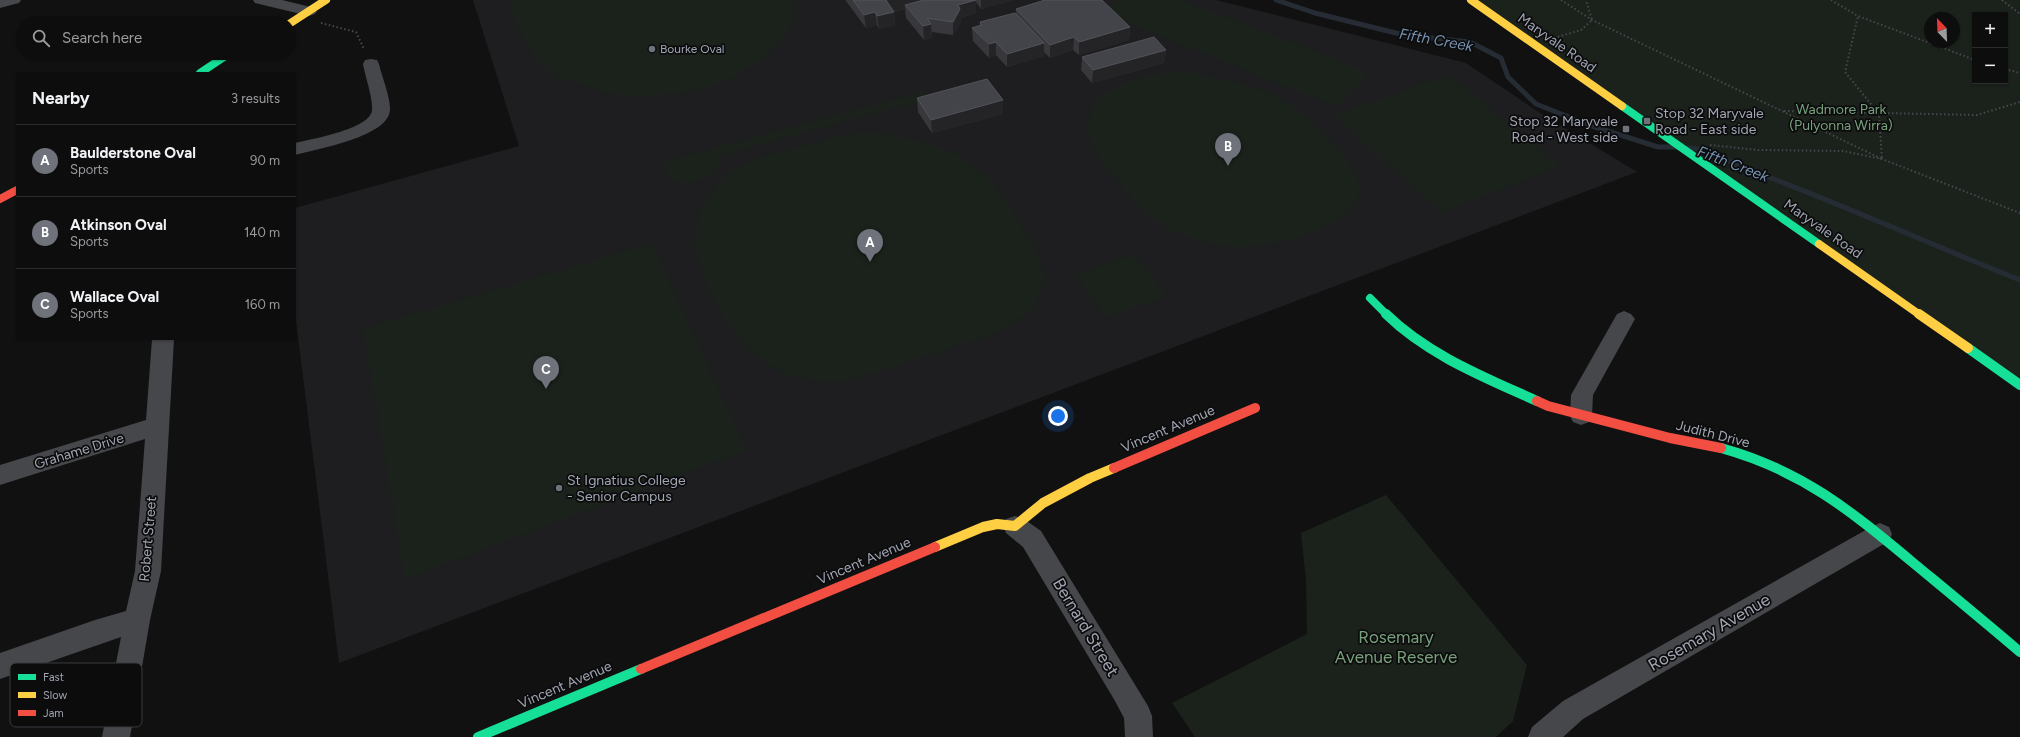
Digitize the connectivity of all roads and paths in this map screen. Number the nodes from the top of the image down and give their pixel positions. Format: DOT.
graph roads {
  1 [pos="13,0"];
  2 [pos="262,0"];
  3 [pos="326,0"];
  4 [pos="1471,0"];
  5 [pos="1561,0"];
  6 [pos="1586,0"];
  7 [pos="1830,0"];
  8 [pos="2002,0"];
  9 [pos="0,3"];
  10 [pos="304,9"];
  11 [pos="2020,14"];
  12 [pos="288,16"];
  13 [pos="1858,16"];
  14 [pos="296,17"];
  15 [pos="1592,20"];
  16 [pos="1534,44"];
  17 [pos="1972,59"];
  18 [pos="220,60"];
  19 [pos="235,60"];
  20 [pos="371,64"];
  21 [pos="2008,70"];
  22 [pos="202,72"];
  23 [pos="217,72"];
  24 [pos="2020,74"];
  25 [pos="2020,102"];
  26 [pos="1782,111"];
  27 [pos="1879,114"];
  28 [pos="1672,141"];
  29 [pos="296,149"];
  30 [pos="1882,159"];
  31 [pos="16,191"];
  32 [pos="0,199"];
  33 [pos="2020,212"];
  34 [pos="1370,298"];
  35 [pos="1624,319"];
  36 [pos="162,340"];
  37 [pos="2020,385"];
  38 [pos="1255,408"];
  39 [pos="1581,416"];
  40 [pos="157,426"];
  41 [pos="0,475"];
  42 [pos="1015,526"];
  43 [pos="1880,534"];
  44 [pos="136,620"];
  45 [pos="2020,652"];
  46 [pos="129,663"];
  47 [pos="0,666"];
  48 [pos="118,727"];
  49 [pos="116,737"];
  50 [pos="478,737"];
  51 [pos="1139,737"];
  52 [pos="1542,737"];
  1 -- 9 [label="street"];
  2 -- 10 [label="street"];
  3 -- 10 [label="street"];
  4 -- 16 [label="street, Maryvale Road"];
  5 -- 15 [label="path"];
  6 -- 15 [label="path"];
  7 -- 13 [label="path"];
  8 -- 11 [label="path"];
  10 -- 12 [label="street"];
  10 -- 14 [label="street"];
  10 -- 20 [label="path"];
  13 -- 17 [label="path"];
  13 -- 27 [label="path"];
  15 -- 16 [label="path"];
  15 -- 26 [label="path"];
  16 -- 28 [label="street, Maryvale Road"];
  18 -- 22 [label="street"];
  19 -- 23 [label="street"];
  20 -- 29 [label="street"];
  21 -- 24 [label="path"];
  25 -- 27 [label="path"];
  26 -- 27 [label="path"];
  26 -- 30 [label="path"];
  27 -- 30 [label="path"];
  28 -- 30 [label="path"];
  28 -- 37 [label="street, Maryvale Road"];
  30 -- 33 [label="path"];
  31 -- 32 [label="street"];
  34 -- 39 [label="street, Judith Drive"];
  35 -- 39 [label="street"];
  36 -- 40 [label="street, Robert Street"];
  38 -- 42 [label="street, Vincent Avenue"];
  39 -- 43 [label="street, Judith Drive"];
  40 -- 41 [label="street, Grahame Drive"];
  40 -- 44 [label="street, Robert Street"];
  42 -- 50 [label="street, Vincent Avenue"];
  42 -- 51 [label="street, Bernard Street"];
  43 -- 45 [label="street, Judith Drive"];
  43 -- 52 [label="street, Rosemary Avenue"];
  44 -- 46 [label="street, Robert Street"];
  44 -- 47 [label="street"];
  48 -- 49 [label="street, Robert Street"];
}
